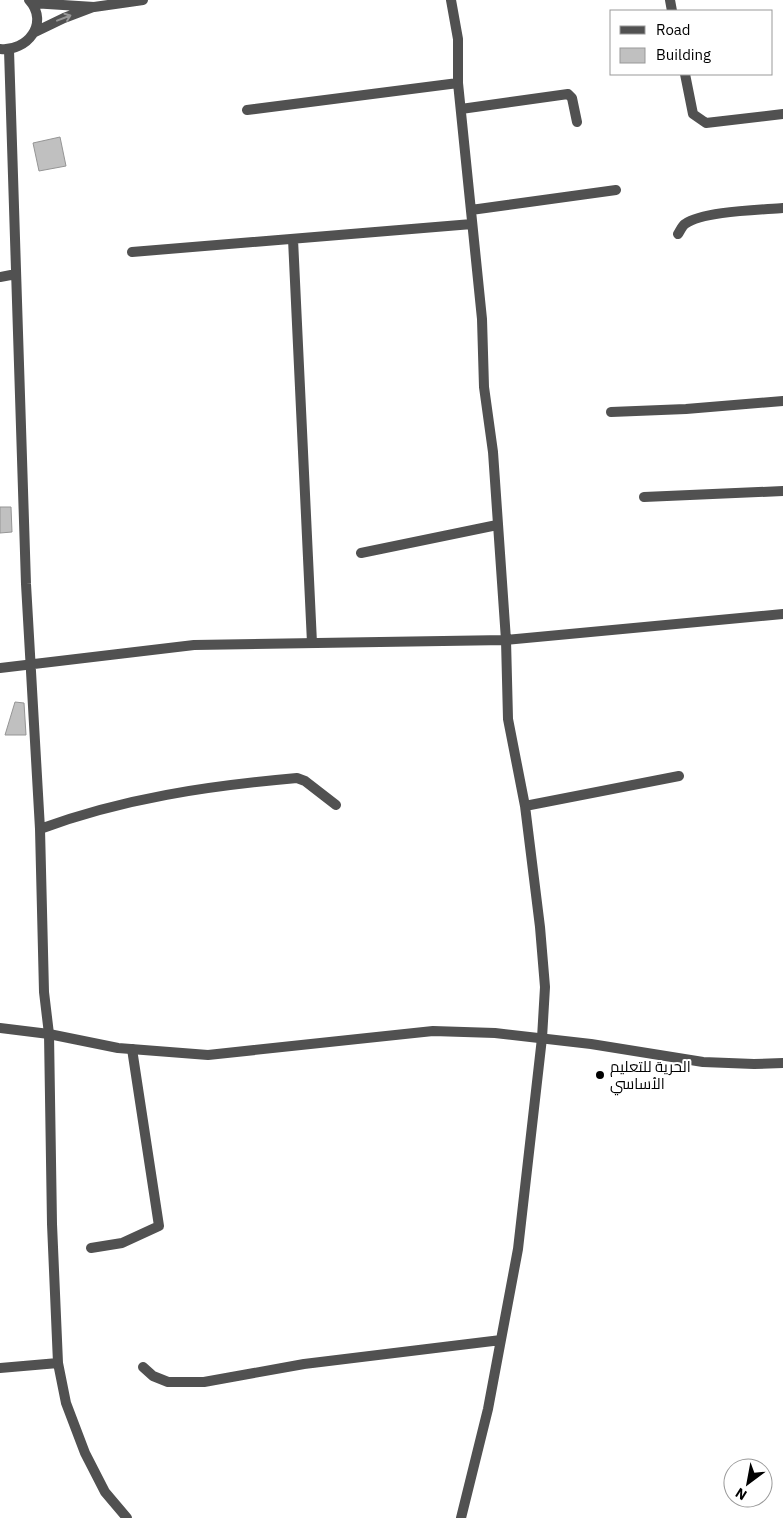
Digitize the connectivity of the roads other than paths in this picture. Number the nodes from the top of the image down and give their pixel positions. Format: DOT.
graph roads {
  1 [pos="143,0"];
  2 [pos="451,0"];
  3 [pos="31,2"];
  4 [pos="98,4"];
  5 [pos="35,32"];
  6 [pos="4,50"];
  7 [pos="685,75"];
  8 [pos="458,83"];
  9 [pos="461,109"];
  10 [pos="247,110"];
  11 [pos="783,114"];
  12 [pos="577,122"];
  13 [pos="616,190"];
  14 [pos="783,208"];
  15 [pos="471,210"];
  16 [pos="472,224"];
  17 [pos="678,234"];
  18 [pos="293,239"];
  19 [pos="132,252"];
  20 [pos="16,274"];
  21 [pos="0,277"];
  22 [pos="783,401"];
  23 [pos="611,412"];
  24 [pos="783,491"];
  25 [pos="644,497"];
  26 [pos="497,525"];
  27 [pos="361,553"];
  28 [pos="783,614"];
  29 [pos="506,640"];
  30 [pos="312,643"];
  31 [pos="30,665"];
  32 [pos="0,668"];
  33 [pos="678,776"];
  34 [pos="336,804"];
  35 [pos="525,806"];
  36 [pos="40,829"];
  37 [pos="0,1028"];
  38 [pos="49,1034"];
  39 [pos="542,1038"];
  40 [pos="132,1049"];
  41 [pos="783,1062"];
  42 [pos="91,1248"];
  43 [pos="501,1340"];
  44 [pos="58,1363"];
  45 [pos="142,1367"];
  46 [pos="0,1368"];
  47 [pos="127,1518"];
  48 [pos="461,1518"];
  1 -- 4 [label="street"];
  2 -- 8 [label="street"];
  3 -- 4 [label="street"];
  3 -- 5 [label="street"];
  5 -- 4 [label="street, one-way"];
  5 -- 6 [label="street"];
  6 -- 20 [label="street"];
  7 -- 11 [label="street"];
  8 -- 9 [label="street"];
  8 -- 10 [label="street"];
  9 -- 12 [label="street"];
  9 -- 15 [label="street"];
  13 -- 15 [label="street"];
  14 -- 17 [label="street"];
  15 -- 16 [label="street"];
  16 -- 18 [label="street"];
  16 -- 26 [label="street"];
  18 -- 19 [label="street"];
  18 -- 30 [label="street"];
  20 -- 21 [label="street"];
  20 -- 31 [label="street"];
  22 -- 23 [label="street"];
  24 -- 25 [label="street"];
  26 -- 27 [label="street"];
  26 -- 29 [label="street"];
  28 -- 29 [label="street"];
  29 -- 30 [label="street"];
  29 -- 35 [label="street"];
  30 -- 31 [label="street"];
  31 -- 32 [label="street"];
  31 -- 36 [label="street"];
  33 -- 35 [label="street"];
  34 -- 36 [label="street"];
  35 -- 39 [label="street"];
  36 -- 38 [label="street"];
  37 -- 38 [label="street"];
  38 -- 40 [label="street"];
  38 -- 44 [label="street"];
  39 -- 40 [label="street"];
  39 -- 41 [label="street"];
  39 -- 43 [label="street"];
  40 -- 42 [label="street"];
  43 -- 45 [label="street"];
  43 -- 48 [label="street"];
  44 -- 46 [label="street"];
  44 -- 47 [label="street"];
}
